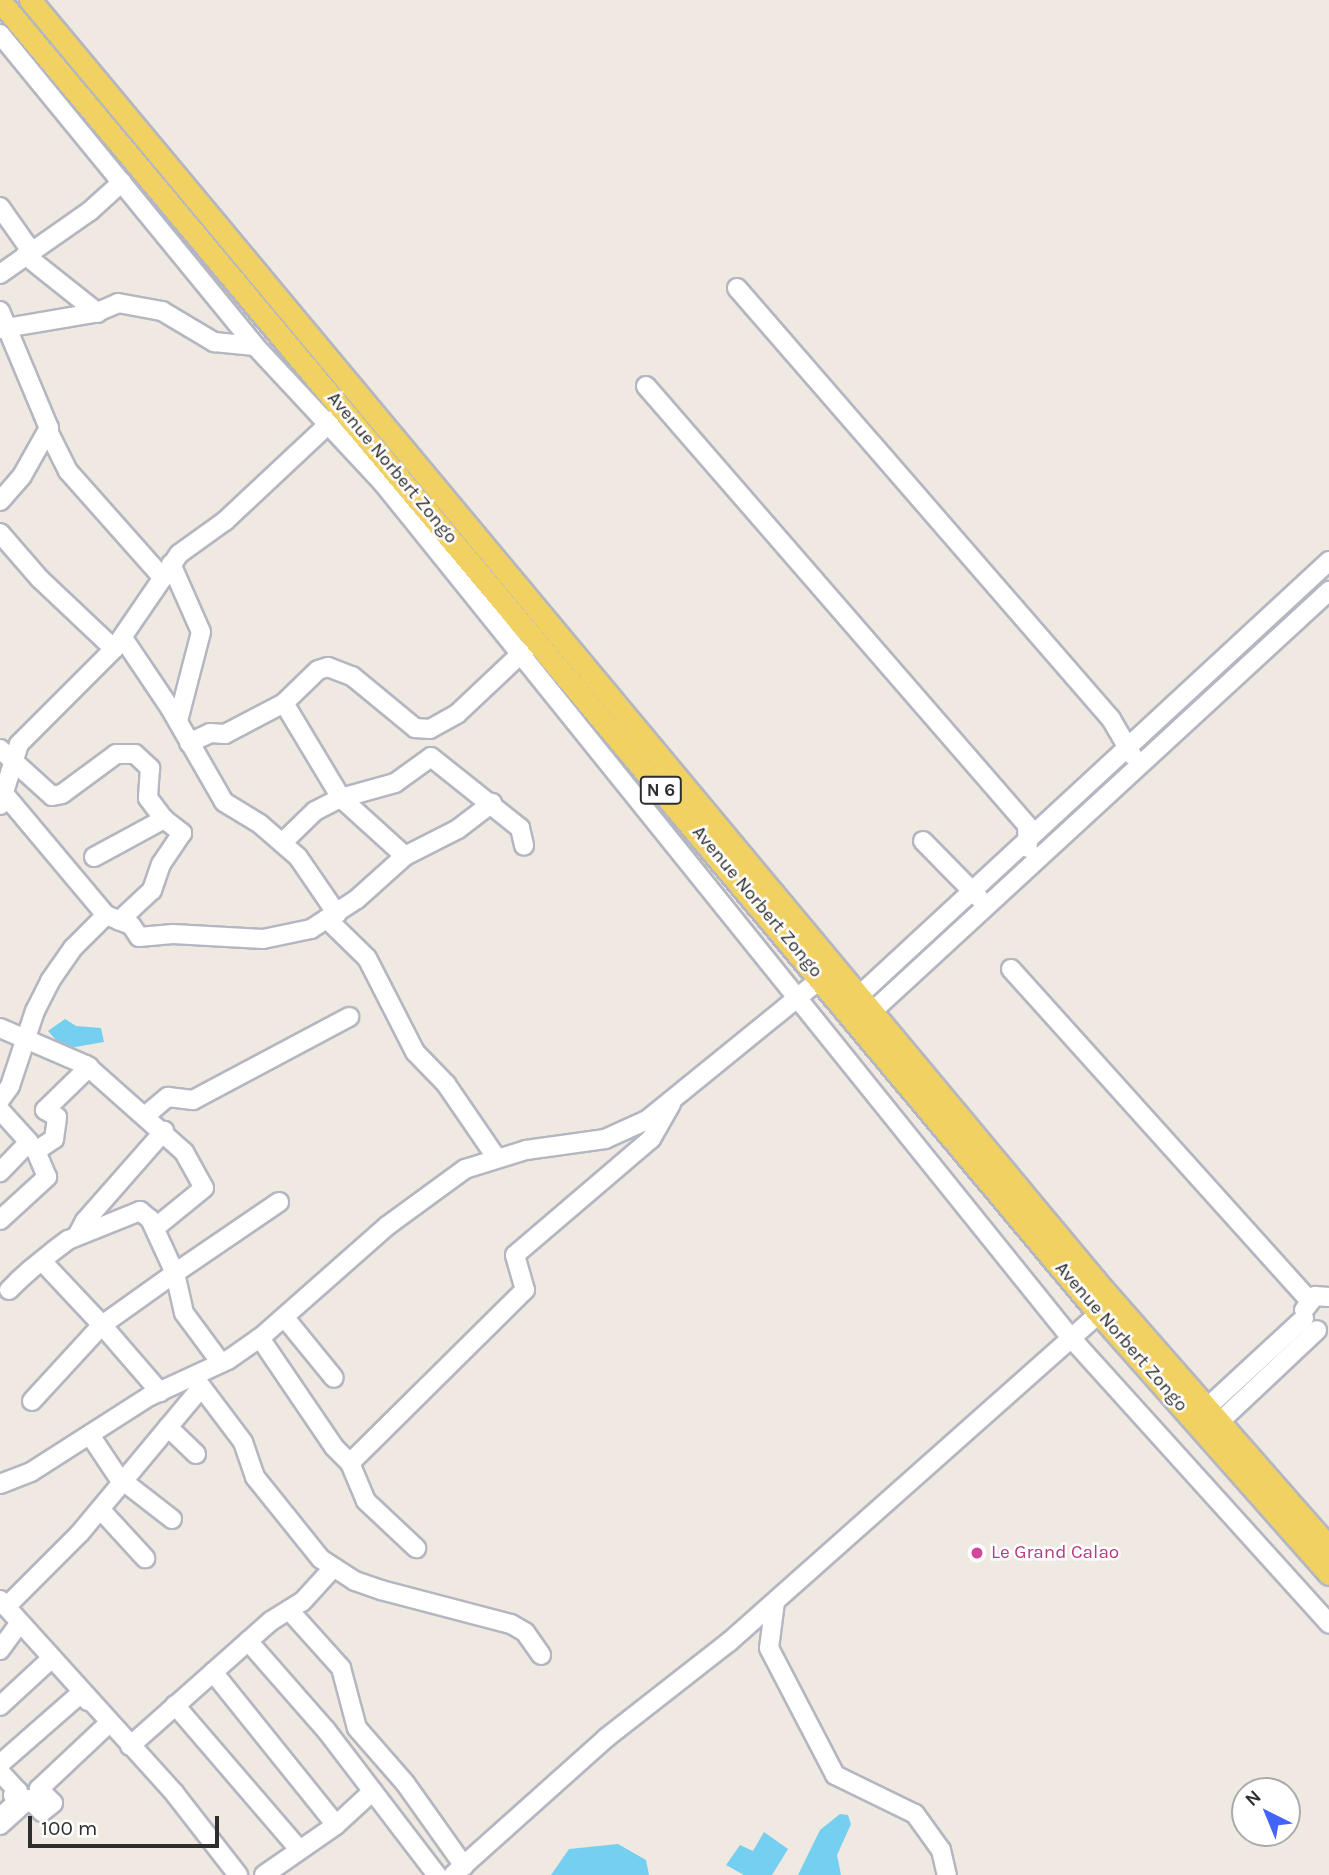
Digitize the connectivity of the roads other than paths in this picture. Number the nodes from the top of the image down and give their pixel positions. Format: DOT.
graph roads {
  1 [pos="30,0"];
  2 [pos="0,1"];
  3 [pos="0,34"];
  4 [pos="122,182"];
  5 [pos="0,206"];
  6 [pos="28,253"];
  7 [pos="0,274"];
  8 [pos="737,288"];
  9 [pos="0,311"];
  10 [pos="98,313"];
  11 [pos="3,329"];
  12 [pos="255,346"];
  13 [pos="646,386"];
  14 [pos="344,409"];
  15 [pos="327,426"];
  16 [pos="48,431"];
  17 [pos="0,501"];
  18 [pos="0,533"];
  19 [pos="1329,561"];
  20 [pos="167,571"];
  21 [pos="1329,591"];
  22 [pos="536,640"];
  23 [pos="118,644"];
  24 [pos="519,656"];
  25 [pos="284,703"];
  26 [pos="177,721"];
  27 [pos="189,743"];
  28 [pos="1129,746"];
  29 [pos="6,753"];
  30 [pos="1137,768"];
  31 [pos="341,798"];
  32 [pos="3,800"];
  33 [pos="492,803"];
  34 [pos="164,819"];
  35 [pos="1029,838"];
  36 [pos="923,841"];
  37 [pos="282,843"];
  38 [pos="524,846"];
  39 [pos="404,856"];
  40 [pos="94,857"];
  41 [pos="1024,872"];
  42 [pos="971,892"];
  43 [pos="987,906"];
  44 [pos="333,917"];
  45 [pos="113,918"];
  46 [pos="1011,969"];
  47 [pos="822,978"];
  48 [pos="799,997"];
  49 [pos="860,1009"];
  50 [pos="349,1017"];
  51 [pos="0,1028"];
  52 [pos="26,1038"];
  53 [pos="89,1067"];
  54 [pos="0,1100"];
  55 [pos="671,1104"];
  56 [pos="0,1110"];
  57 [pos="145,1116"];
  58 [pos="164,1131"];
  59 [pos="496,1157"];
  60 [pos="0,1172"];
  61 [pos="279,1202"];
  62 [pos="0,1220"];
  63 [pos="155,1228"];
  64 [pos="78,1234"];
  65 [pos="42,1261"];
  66 [pos="175,1273"];
  67 [pos="9,1290"];
  68 [pos="1329,1297"];
  69 [pos="1099,1314"];
  70 [pos="285,1318"];
  71 [pos="1315,1319"];
  72 [pos="102,1325"];
  73 [pos="260,1338"];
  74 [pos="1071,1338"];
  75 [pos="221,1363"];
  76 [pos="334,1378"];
  77 [pos="197,1382"];
  78 [pos="160,1392"];
  79 [pos="32,1401"];
  80 [pos="1206,1421"];
  81 [pos="168,1427"];
  82 [pos="90,1435"];
  83 [pos="196,1454"];
  84 [pos="350,1463"];
  85 [pos="122,1482"];
  86 [pos="0,1484"];
  87 [pos="100,1509"];
  88 [pos="172,1519"];
  89 [pos="1329,1546"];
  90 [pos="416,1548"];
  91 [pos="145,1558"];
  92 [pos="332,1568"];
  93 [pos="1329,1574"];
  94 [pos="775,1602"];
  95 [pos="3,1603"];
  96 [pos="289,1610"];
  97 [pos="20,1622"];
  98 [pos="1329,1624"];
  99 [pos="247,1641"];
  100 [pos="0,1650"];
  101 [pos="541,1655"];
  102 [pos="51,1659"];
  103 [pos="213,1672"];
  104 [pos="175,1705"];
  105 [pos="0,1706"];
  106 [pos="95,1708"];
  107 [pos="109,1724"];
  108 [pos="130,1746"];
  109 [pos="0,1764"];
  110 [pos="0,1773"];
  111 [pos="373,1791"];
  112 [pos="0,1818"];
  113 [pos="0,1825"];
  114 [pos="336,1825"];
  115 [pos="299,1849"];
  116 [pos="459,1870"];
  117 [pos="238,1875"];
  118 [pos="264,1875"];
  119 [pos="437,1875"];
  120 [pos="947,1875"];
  1 -- 49 [label="main road, Avenue Norbert Zongo / N 6"];
  2 -- 14 [label="main road, Avenue Norbert Zongo / N 6"];
  3 -- 4 [label="street"];
  4 -- 6 [label="street"];
  4 -- 12 [label="street"];
  5 -- 6 [label="street"];
  6 -- 7 [label="street"];
  6 -- 10 [label="street"];
  8 -- 28 [label="street"];
  9 -- 11 [label="street"];
  10 -- 11 [label="street"];
  10 -- 12 [label="street"];
  11 -- 16 [label="street"];
  12 -- 15 [label="street"];
  13 -- 35 [label="street"];
  14 -- 15 [label="street"];
  14 -- 22 [label="main road, Avenue Norbert Zongo / N 6"];
  15 -- 20 [label="street"];
  15 -- 24 [label="street"];
  16 -- 17 [label="street"];
  16 -- 20 [label="street"];
  18 -- 23 [label="street"];
  19 -- 28 [label="street"];
  20 -- 23 [label="street"];
  20 -- 26 [label="street"];
  21 -- 30 [label="street"];
  22 -- 24 [label="street"];
  22 -- 47 [label="main road, Avenue Norbert Zongo / N 6"];
  23 -- 26 [label="street"];
  23 -- 29 [label="street"];
  24 -- 25 [label="street"];
  24 -- 48 [label="street"];
  25 -- 27 [label="street"];
  25 -- 31 [label="street"];
  26 -- 27 [label="street"];
  27 -- 37 [label="street"];
  28 -- 30 [label="street"];
  28 -- 35 [label="street"];
  29 -- 32 [label="street"];
  29 -- 34 [label="street"];
  30 -- 41 [label="street"];
  31 -- 33 [label="street"];
  31 -- 37 [label="street"];
  31 -- 39 [label="street"];
  32 -- 45 [label="street"];
  33 -- 38 [label="street"];
  33 -- 39 [label="street"];
  34 -- 40 [label="street"];
  34 -- 45 [label="street"];
  35 -- 41 [label="street"];
  35 -- 42 [label="street"];
  36 -- 42 [label="street"];
  37 -- 44 [label="street"];
  39 -- 44 [label="street"];
  41 -- 43 [label="street"];
  42 -- 43 [label="street"];
  42 -- 49 [label="street"];
  43 -- 49 [label="street"];
  44 -- 45 [label="street"];
  44 -- 59 [label="street"];
  45 -- 52 [label="street"];
  46 -- 71 [label="street"];
  47 -- 48 [label="street"];
  47 -- 49 [label="main road, Avenue Norbert Zongo / N 6"];
  48 -- 55 [label="street"];
  48 -- 74 [label="street"];
  49 -- 69 [label="main road, Avenue Norbert Zongo / N 6"];
  49 -- 80 [label="main road, Avenue Norbert Zongo / N 6"];
  50 -- 57 [label="street"];
  51 -- 52 [label="street"];
  52 -- 53 [label="street"];
  52 -- 54 [label="street"];
  53 -- 57 [label="street"];
  53 -- 62 [label="street"];
  55 -- 59 [label="street"];
  55 -- 84 [label="street"];
  56 -- 60 [label="street"];
  57 -- 58 [label="street"];
  58 -- 63 [label="street"];
  58 -- 64 [label="street"];
  59 -- 70 [label="street"];
  61 -- 66 [label="street"];
  63 -- 64 [label="street"];
  63 -- 66 [label="street"];
  64 -- 65 [label="street"];
  65 -- 67 [label="street"];
  65 -- 72 [label="street"];
  66 -- 72 [label="street"];
  66 -- 75 [label="street"];
  68 -- 71 [label="street"];
  69 -- 74 [label="street"];
  69 -- 80 [label="main road, Avenue Norbert Zongo / N 6"];
  70 -- 73 [label="street"];
  70 -- 76 [label="street"];
  71 -- 80 [label="street"];
  72 -- 78 [label="street"];
  72 -- 79 [label="street"];
  73 -- 75 [label="street"];
  73 -- 84 [label="street"];
  74 -- 94 [label="street"];
  74 -- 98 [label="street"];
  75 -- 77 [label="street"];
  77 -- 78 [label="street"];
  77 -- 81 [label="street"];
  77 -- 92 [label="street"];
  78 -- 82 [label="street"];
  80 -- 89 [label="main road, Avenue Norbert Zongo / N 6"];
  80 -- 93 [label="main road, Avenue Norbert Zongo / N 6"];
  81 -- 83 [label="street"];
  81 -- 85 [label="street"];
  82 -- 85 [label="street"];
  82 -- 86 [label="street"];
  84 -- 90 [label="street"];
  85 -- 87 [label="street"];
  85 -- 88 [label="street"];
  87 -- 91 [label="street"];
  87 -- 95 [label="street"];
  92 -- 96 [label="street"];
  92 -- 101 [label="street"];
  94 -- 116 [label="street"];
  94 -- 120 [label="street"];
  95 -- 97 [label="street"];
  96 -- 99 [label="street"];
  96 -- 116 [label="street"];
  97 -- 100 [label="street"];
  97 -- 102 [label="street"];
  99 -- 103 [label="street"];
  99 -- 111 [label="street"];
  102 -- 105 [label="street"];
  102 -- 106 [label="street"];
  103 -- 104 [label="street"];
  103 -- 114 [label="street"];
  104 -- 108 [label="street"];
  104 -- 115 [label="street"];
  106 -- 107 [label="street"];
  106 -- 109 [label="street"];
  107 -- 108 [label="street"];
  107 -- 113 [label="street"];
  108 -- 117 [label="street"];
  110 -- 112 [label="street"];
  111 -- 114 [label="street"];
  111 -- 119 [label="street"];
  114 -- 115 [label="street"];
  115 -- 118 [label="street"];
}
